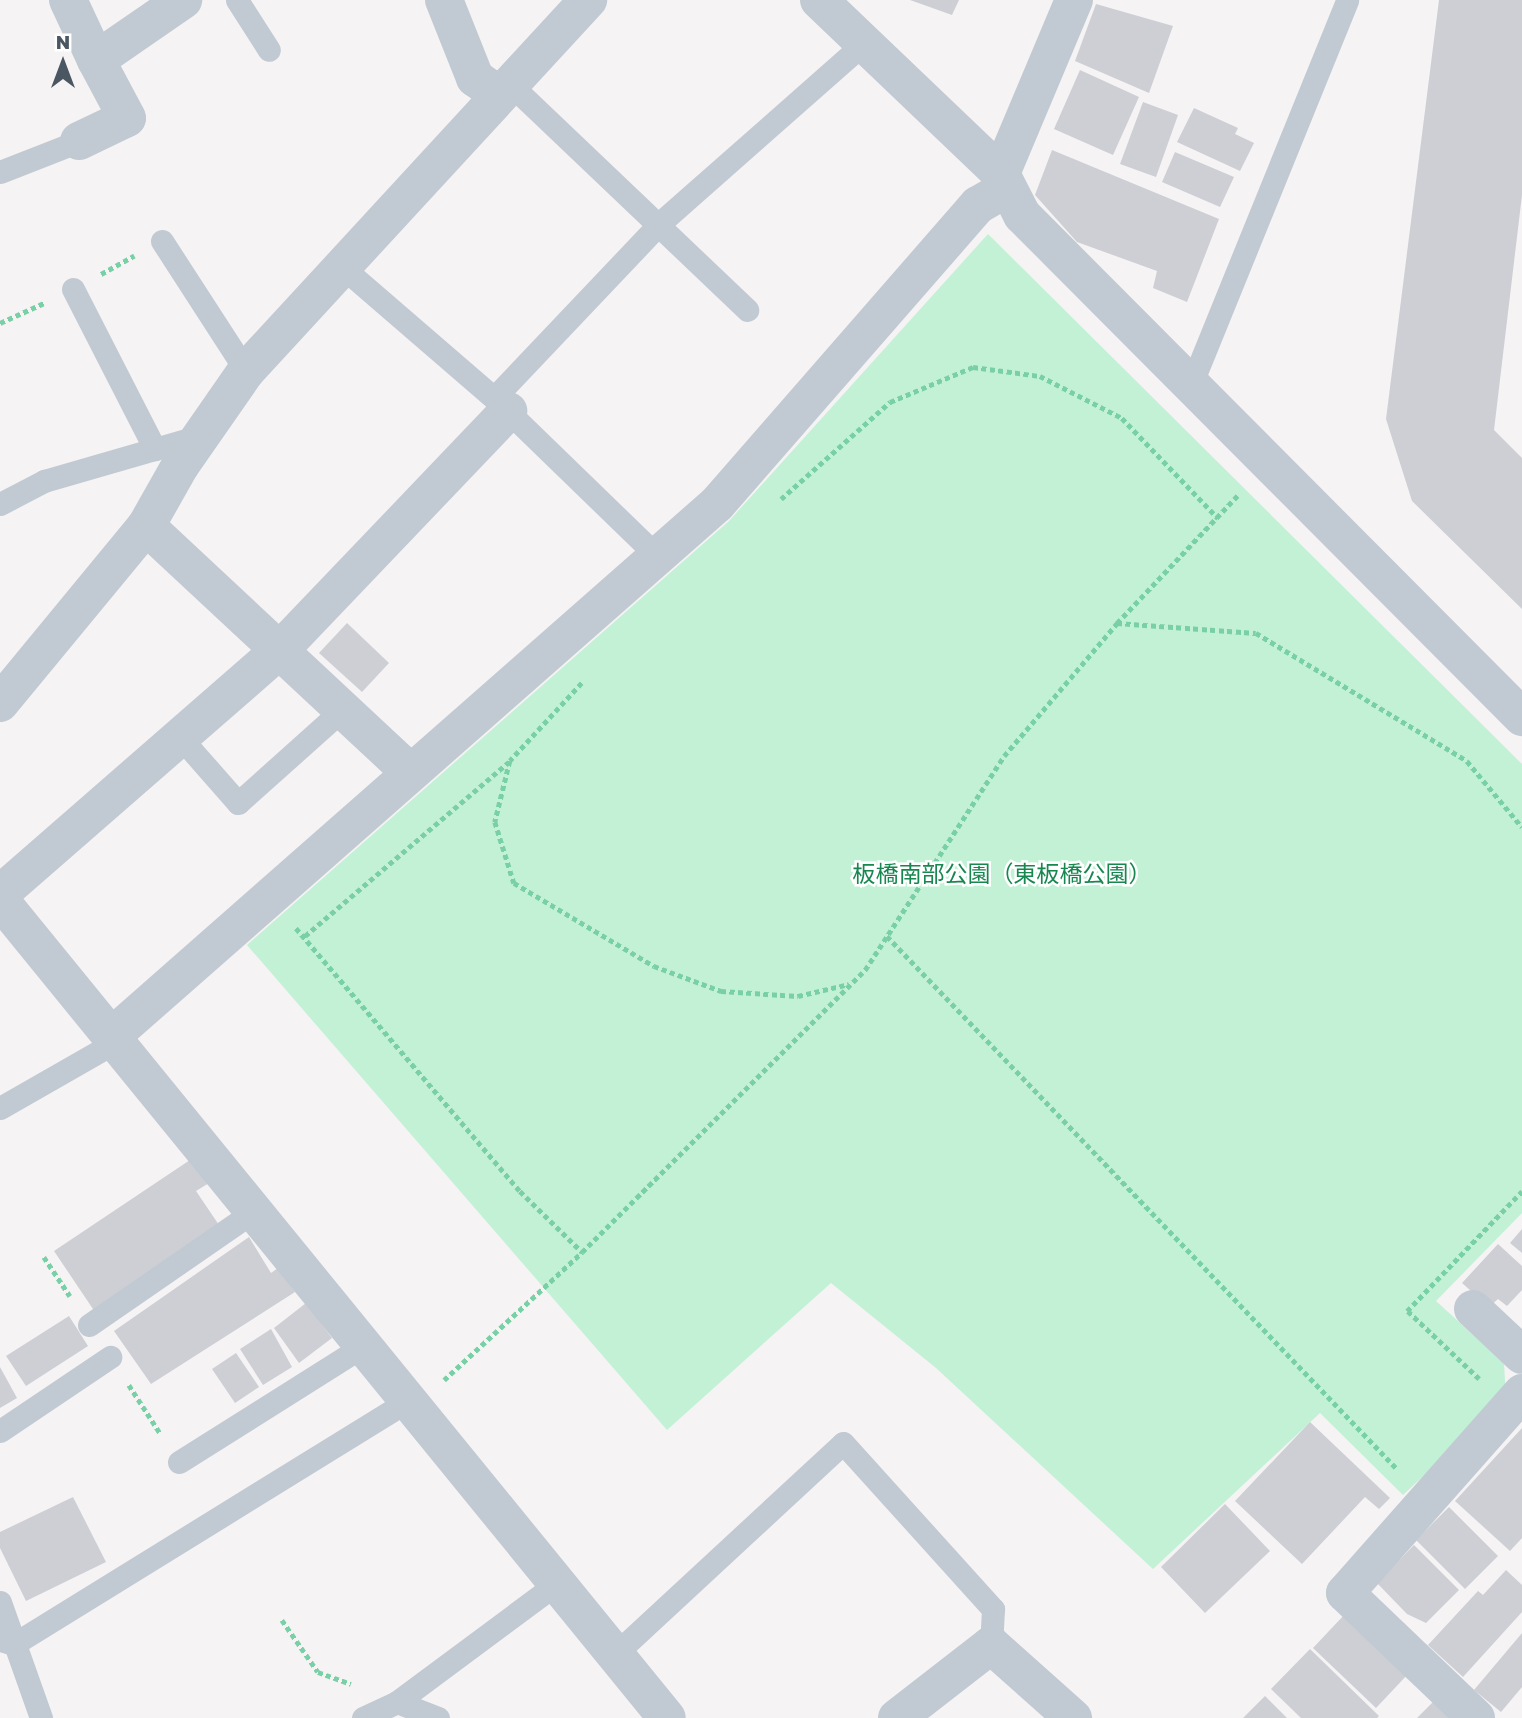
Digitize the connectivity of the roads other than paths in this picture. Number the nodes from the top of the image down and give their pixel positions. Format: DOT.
graph roads {
  1 [pos="68,0"];
  2 [pos="183,0"];
  3 [pos="237,0"];
  4 [pos="444,0"];
  5 [pos="588,0"];
  6 [pos="819,0"];
  7 [pos="1074,0"];
  8 [pos="1347,0"];
  9 [pos="865,42"];
  10 [pos="269,50"];
  11 [pos="96,60"];
  12 [pos="503,88"];
  13 [pos="79,141"];
  14 [pos="0,172"];
  15 [pos="1004,181"];
  16 [pos="660,223"];
  17 [pos="162,240"];
  18 [pos="341,266"];
  19 [pos="74,289"];
  20 [pos="747,310"];
  21 [pos="246,371"];
  22 [pos="1191,385"];
  23 [pos="501,404"];
  24 [pos="200,436"];
  25 [pos="155,449"];
  26 [pos="0,503"];
  27 [pos="146,526"];
  28 [pos="657,556"];
  29 [pos="279,651"];
  30 [pos="0,703"];
  31 [pos="342,710"];
  32 [pos="1522,717"];
  33 [pos="180,737"];
  34 [pos="411,773"];
  35 [pos="0,894"];
  36 [pos="0,900"];
  37 [pos="115,1038"];
  38 [pos="0,1108"];
  39 [pos="256,1210"];
  40 [pos="1473,1309"];
  41 [pos="89,1325"];
  42 [pos="363,1346"];
  43 [pos="1522,1354"];
  44 [pos="110,1357"];
  45 [pos="1522,1393"];
  46 [pos="407,1401"];
  47 [pos="0,1431"];
  48 [pos="180,1462"];
  49 [pos="556,1584"];
  50 [pos="0,1602"];
  51 [pos="7,1642"];
  52 [pos="991,1645"];
  53 [pos="613,1656"];
  54 [pos="399,1710"];
  55 [pos="41,1718"];
  56 [pos="363,1718"];
  57 [pos="438,1718"];
  58 [pos="667,1718"];
  59 [pos="897,1718"];
  60 [pos="1073,1718"];
  61 [pos="1476,1718"];
  1 -- 11 [label="street"];
  2 -- 11 [label="street"];
  3 -- 10 [label="lane"];
  4 -- 12 [label="street"];
  5 -- 12 [label="street"];
  6 -- 9 [label="street"];
  7 -- 15 [label="street"];
  8 -- 22 [label="lane"];
  9 -- 15 [label="street"];
  9 -- 16 [label="lane"];
  11 -- 13 [label="street"];
  12 -- 16 [label="lane"];
  12 -- 18 [label="street"];
  13 -- 14 [label="lane"];
  15 -- 22 [label="street"];
  15 -- 28 [label="street"];
  16 -- 20 [label="lane"];
  16 -- 23 [label="lane"];
  17 -- 21 [label="lane"];
  18 -- 21 [label="street"];
  18 -- 23 [label="lane"];
  19 -- 25 [label="lane"];
  21 -- 24 [label="street"];
  22 -- 32 [label="street"];
  23 -- 28 [label="lane"];
  23 -- 29 [label="street"];
  24 -- 25 [label="lane"];
  24 -- 27 [label="street"];
  25 -- 26 [label="lane"];
  27 -- 29 [label="street"];
  27 -- 30 [label="street"];
  28 -- 34 [label="street"];
  29 -- 31 [label="street"];
  29 -- 33 [label="street"];
  31 -- 33 [label="lane"];
  31 -- 34 [label="street"];
  33 -- 35 [label="street"];
  34 -- 37 [label="street"];
  36 -- 37 [label="street"];
  37 -- 38 [label="lane"];
  37 -- 39 [label="street"];
  39 -- 41 [label="lane"];
  39 -- 42 [label="street"];
  40 -- 43 [label="street"];
  42 -- 46 [label="street"];
  42 -- 48 [label="lane"];
  44 -- 47 [label="lane"];
  45 -- 61 [label="street"];
  46 -- 49 [label="street"];
  46 -- 51 [label="lane"];
  49 -- 53 [label="street"];
  49 -- 54 [label="lane"];
  50 -- 51 [label="lane"];
  51 -- 55 [label="lane"];
  52 -- 53 [label="lane"];
  52 -- 59 [label="street"];
  52 -- 60 [label="street"];
  53 -- 58 [label="street"];
  54 -- 56 [label="lane"];
  54 -- 57 [label="lane"];
}
